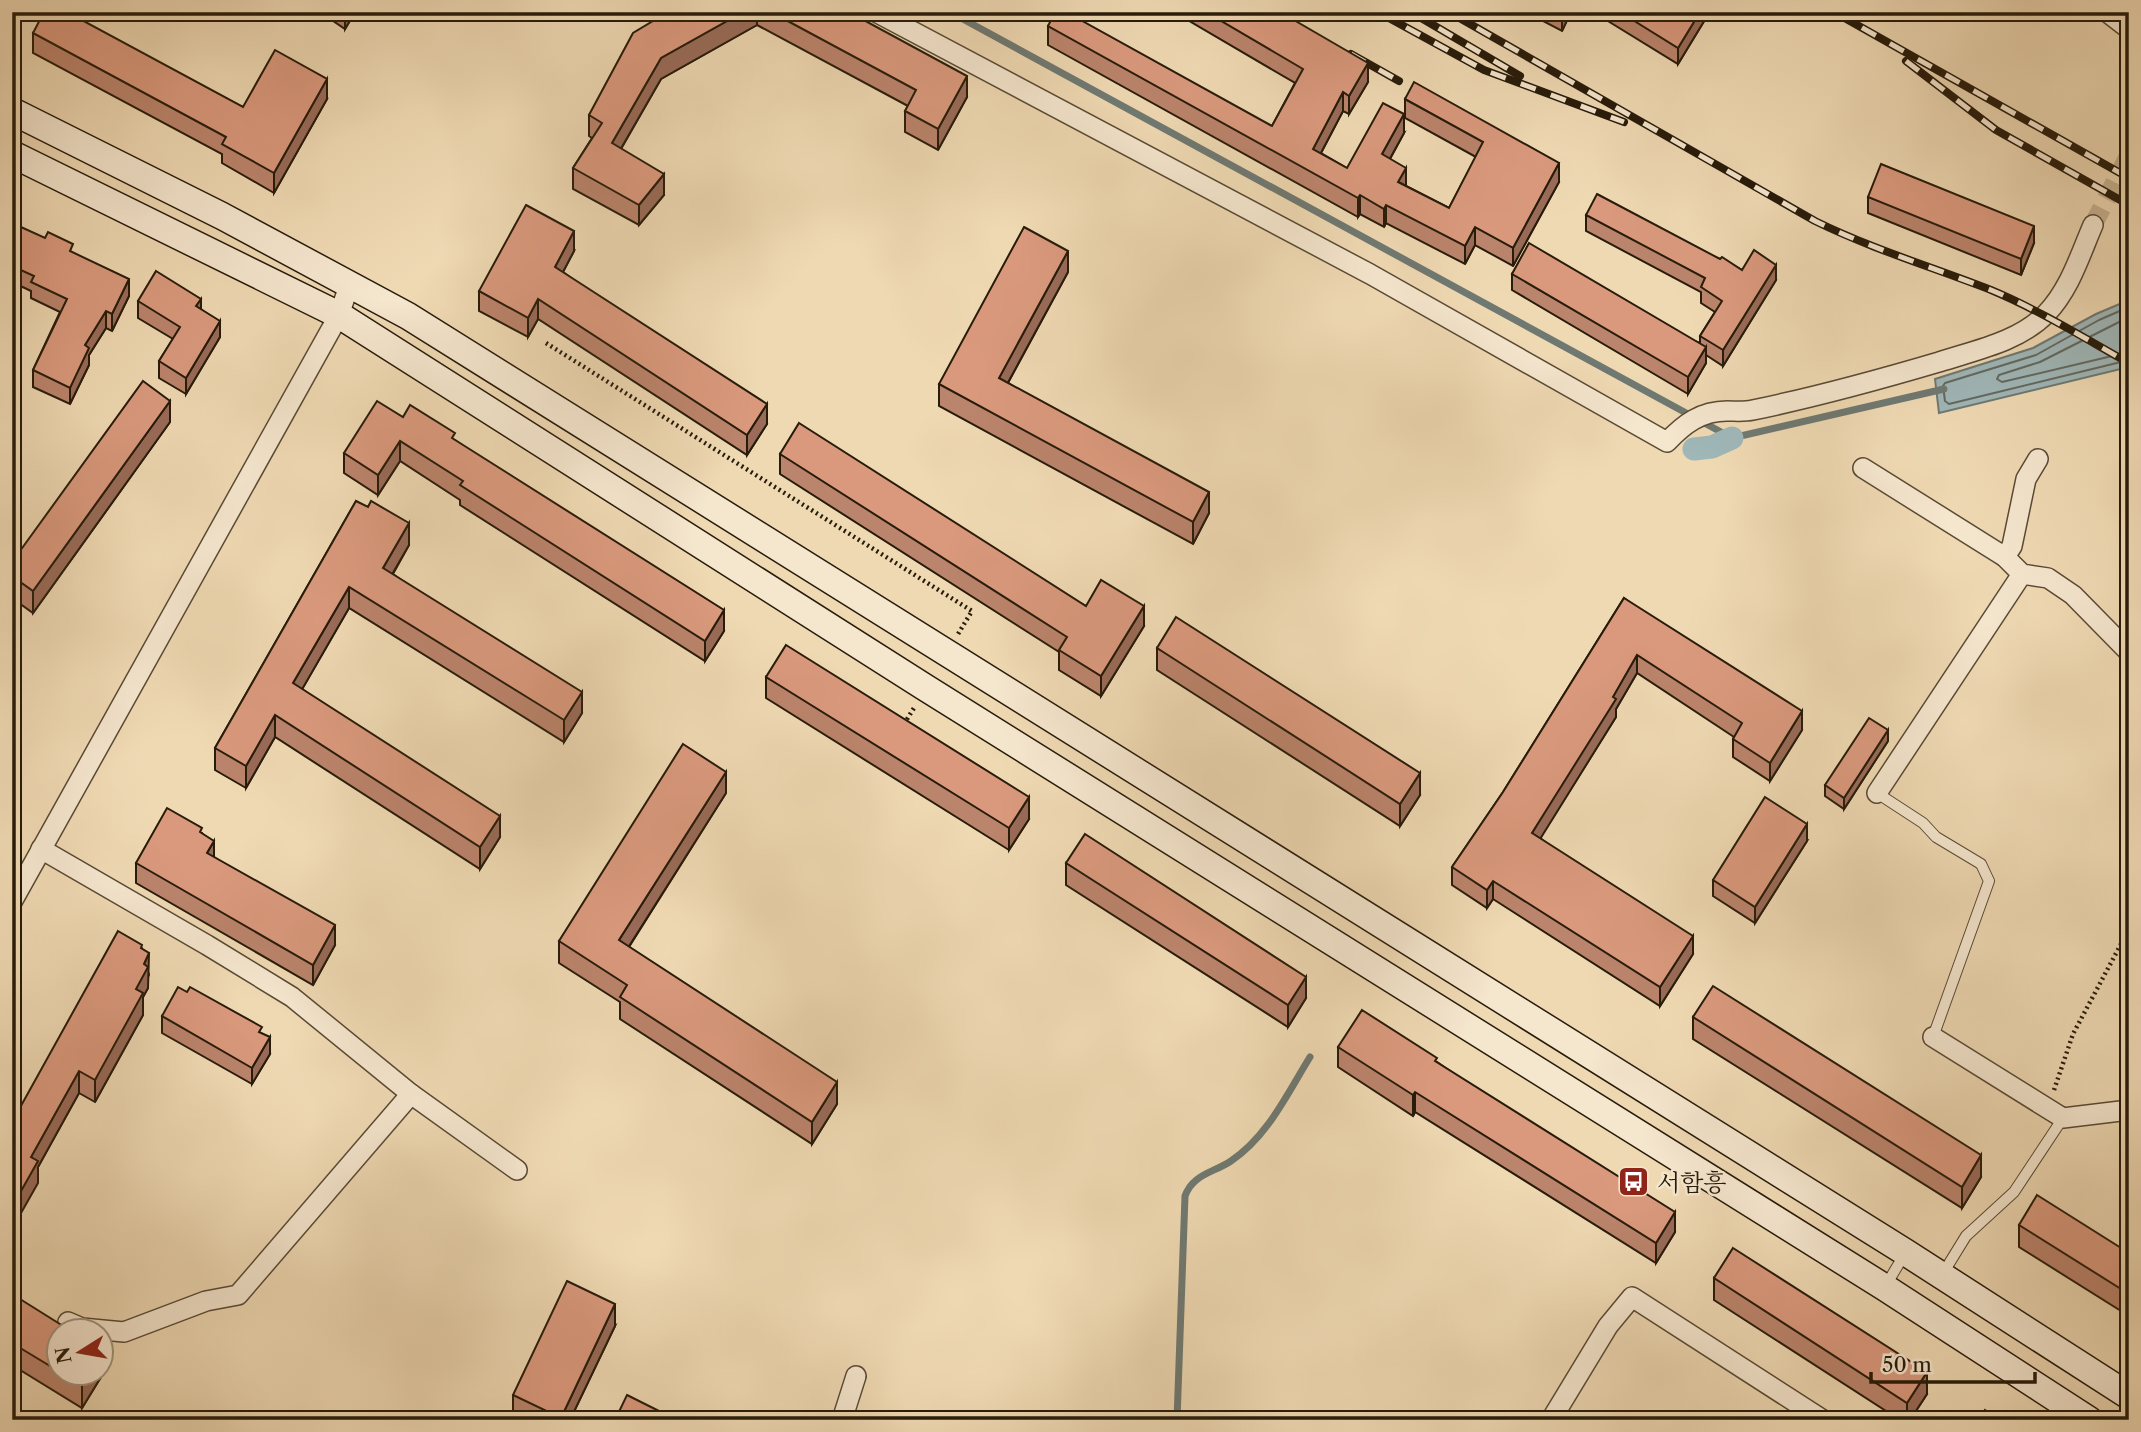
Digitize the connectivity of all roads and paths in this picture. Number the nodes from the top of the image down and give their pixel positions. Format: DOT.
graph roads {
  1 [pos="876,12"];
  2 [pos="2108,12"];
  3 [pos="2129,29"];
  4 [pos="12,111"];
  5 [pos="12,155"];
  6 [pos="2093,225"];
  7 [pos="350,283"];
  8 [pos="339,315"];
  9 [pos="546,343"];
  10 [pos="2038,459"];
  11 [pos="1863,468"];
  12 [pos="2005,557"];
  13 [pos="2022,574"];
  14 [pos="972,611"];
  15 [pos="2129,652"];
  16 [pos="1877,793"];
  17 [pos="41,849"];
  18 [pos="12,902"];
  19 [pos="2129,929"];
  20 [pos="1933,1037"];
  21 [pos="411,1094"];
  22 [pos="2129,1110"];
  23 [pos="2056,1113"];
  24 [pos="517,1170"];
  25 [pos="1905,1252"];
  26 [pos="1941,1276"];
  27 [pos="1884,1287"];
  28 [pos="116,1331"];
  29 [pos="856,1376"];
  30 [pos="2129,1396"];
  31 [pos="842,1420"];
  32 [pos="1551,1420"];
  33 [pos="1823,1420"];
  34 [pos="2089,1420"];
  1 -- 6 [label="street"];
  2 -- 3 [label="street"];
  4 -- 7 [label="main road"];
  5 -- 8 [label="main road"];
  7 -- 8 [label="street"];
  7 -- 25 [label="main road"];
  8 -- 17 [label="street"];
  8 -- 27 [label="main road"];
  9 -- 14 [label="path"];
  10 -- 12 [label="street"];
  11 -- 12 [label="street"];
  12 -- 13 [label="street"];
  13 -- 15 [label="street"];
  13 -- 16 [label="street"];
  16 -- 20 [label="lane"];
  17 -- 18 [label="street"];
  17 -- 21 [label="street"];
  19 -- 23 [label="path"];
  20 -- 23 [label="street"];
  21 -- 24 [label="street"];
  21 -- 28 [label="street"];
  22 -- 23 [label="street"];
  23 -- 26 [label="lane"];
  25 -- 26 [label="main road"];
  25 -- 27 [label="lane"];
  26 -- 30 [label="main road"];
  27 -- 34 [label="main road"];
  29 -- 31 [label="street"];
  32 -- 33 [label="street"];
}
